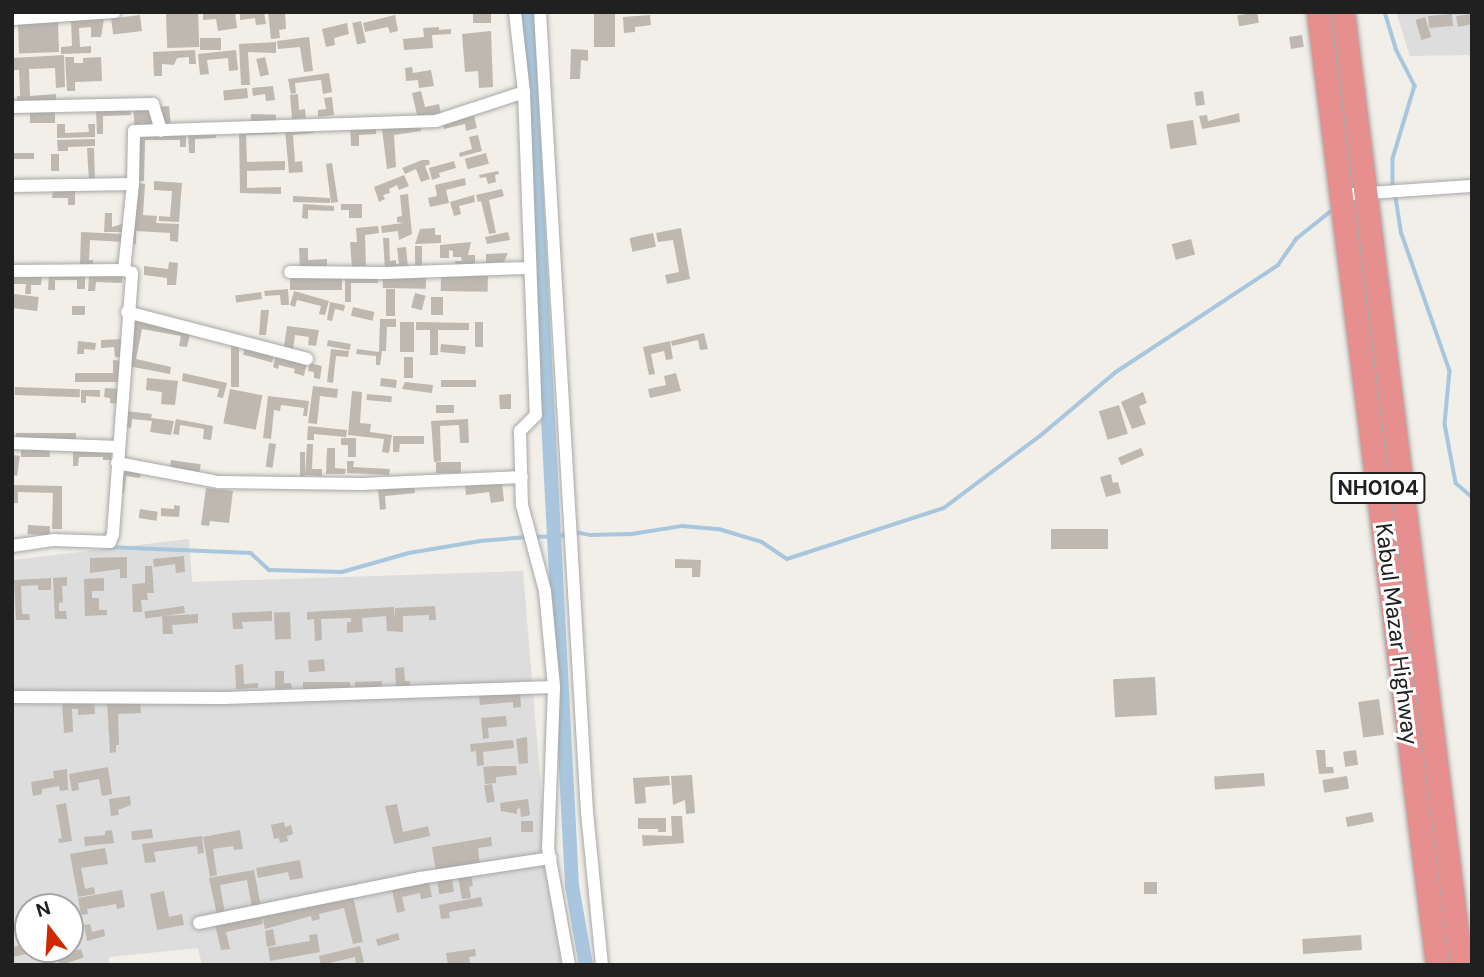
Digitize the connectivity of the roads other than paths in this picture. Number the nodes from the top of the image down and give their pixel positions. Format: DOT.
graph roads {
  1 [pos="115,12"];
  2 [pos="515,12"];
  3 [pos="540,12"];
  4 [pos="1318,12"];
  5 [pos="1343,12"];
  6 [pos="54,14"];
  7 [pos="12,19"];
  8 [pos="524,92"];
  9 [pos="12,107"];
  10 [pos="161,131"];
  11 [pos="133,184"];
  12 [pos="12,186"];
  13 [pos="1472,186"];
  14 [pos="1365,193"];
  15 [pos="1339,195"];
  16 [pos="528,268"];
  17 [pos="124,270"];
  18 [pos="12,271"];
  19 [pos="290,272"];
  20 [pos="127,312"];
  21 [pos="307,359"];
  22 [pos="12,443"];
  23 [pos="119,447"];
  24 [pos="117,463"];
  25 [pos="522,477"];
  26 [pos="12,546"];
  27 [pos="554,687"];
  28 [pos="12,697"];
  29 [pos="550,858"];
  30 [pos="199,922"];
  31 [pos="569,965"];
  32 [pos="603,965"];
  33 [pos="1437,965"];
  34 [pos="1461,965"];
  1 -- 6 [label="street"];
  2 -- 8 [label="street"];
  3 -- 32 [label="street"];
  4 -- 15 [label="highway, Kabul Mazar Highway / NH0104"];
  5 -- 14 [label="highway, Kabul Mazar Highway / NH0104"];
  6 -- 7 [label="street"];
  8 -- 10 [label="street"];
  8 -- 16 [label="street"];
  9 -- 10 [label="street"];
  10 -- 11 [label="street"];
  11 -- 12 [label="street"];
  11 -- 17 [label="street"];
  13 -- 14 [label="street"];
  14 -- 15 [label="street"];
  14 -- 34 [label="highway, Kabul Mazar Highway / NH0104"];
  15 -- 33 [label="highway, Kabul Mazar Highway / NH0104"];
  16 -- 19 [label="street"];
  16 -- 25 [label="street"];
  17 -- 18 [label="street"];
  17 -- 20 [label="street"];
  20 -- 21 [label="street"];
  20 -- 23 [label="street"];
  22 -- 23 [label="street"];
  23 -- 24 [label="street"];
  24 -- 25 [label="street"];
  24 -- 26 [label="street"];
  25 -- 27 [label="street"];
  27 -- 28 [label="street"];
  27 -- 29 [label="street"];
  29 -- 30 [label="street"];
  29 -- 31 [label="street"];
}
